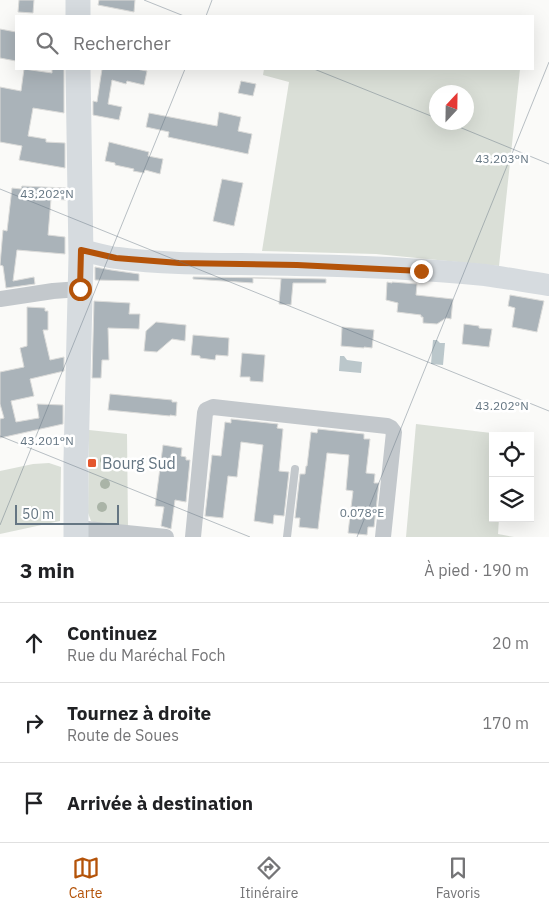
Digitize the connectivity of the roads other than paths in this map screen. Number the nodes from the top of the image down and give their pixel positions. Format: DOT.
graph roads {
  1 [pos="78,0"];
  2 [pos="78,15"];
  3 [pos="78,70"];
  4 [pos="81,250"];
  5 [pos="549,285"];
  6 [pos="80,289"];
  7 [pos="0,299"];
  8 [pos="295,469"];
  9 [pos="76,532"];
  10 [pos="166,537"];
  11 [pos="193,537"];
  12 [pos="288,537"];
  13 [pos="383,537"];
  1 -- 2 [label="main road"];
  3 -- 4 [label="main road"];
  4 -- 5 [label="main road"];
  4 -- 6 [label="main road"];
  6 -- 7 [label="street"];
  6 -- 9 [label="main road"];
  8 -- 12 [label="lane"];
  9 -- 10 [label="street"];
  11 -- 13 [label="street"];
}
